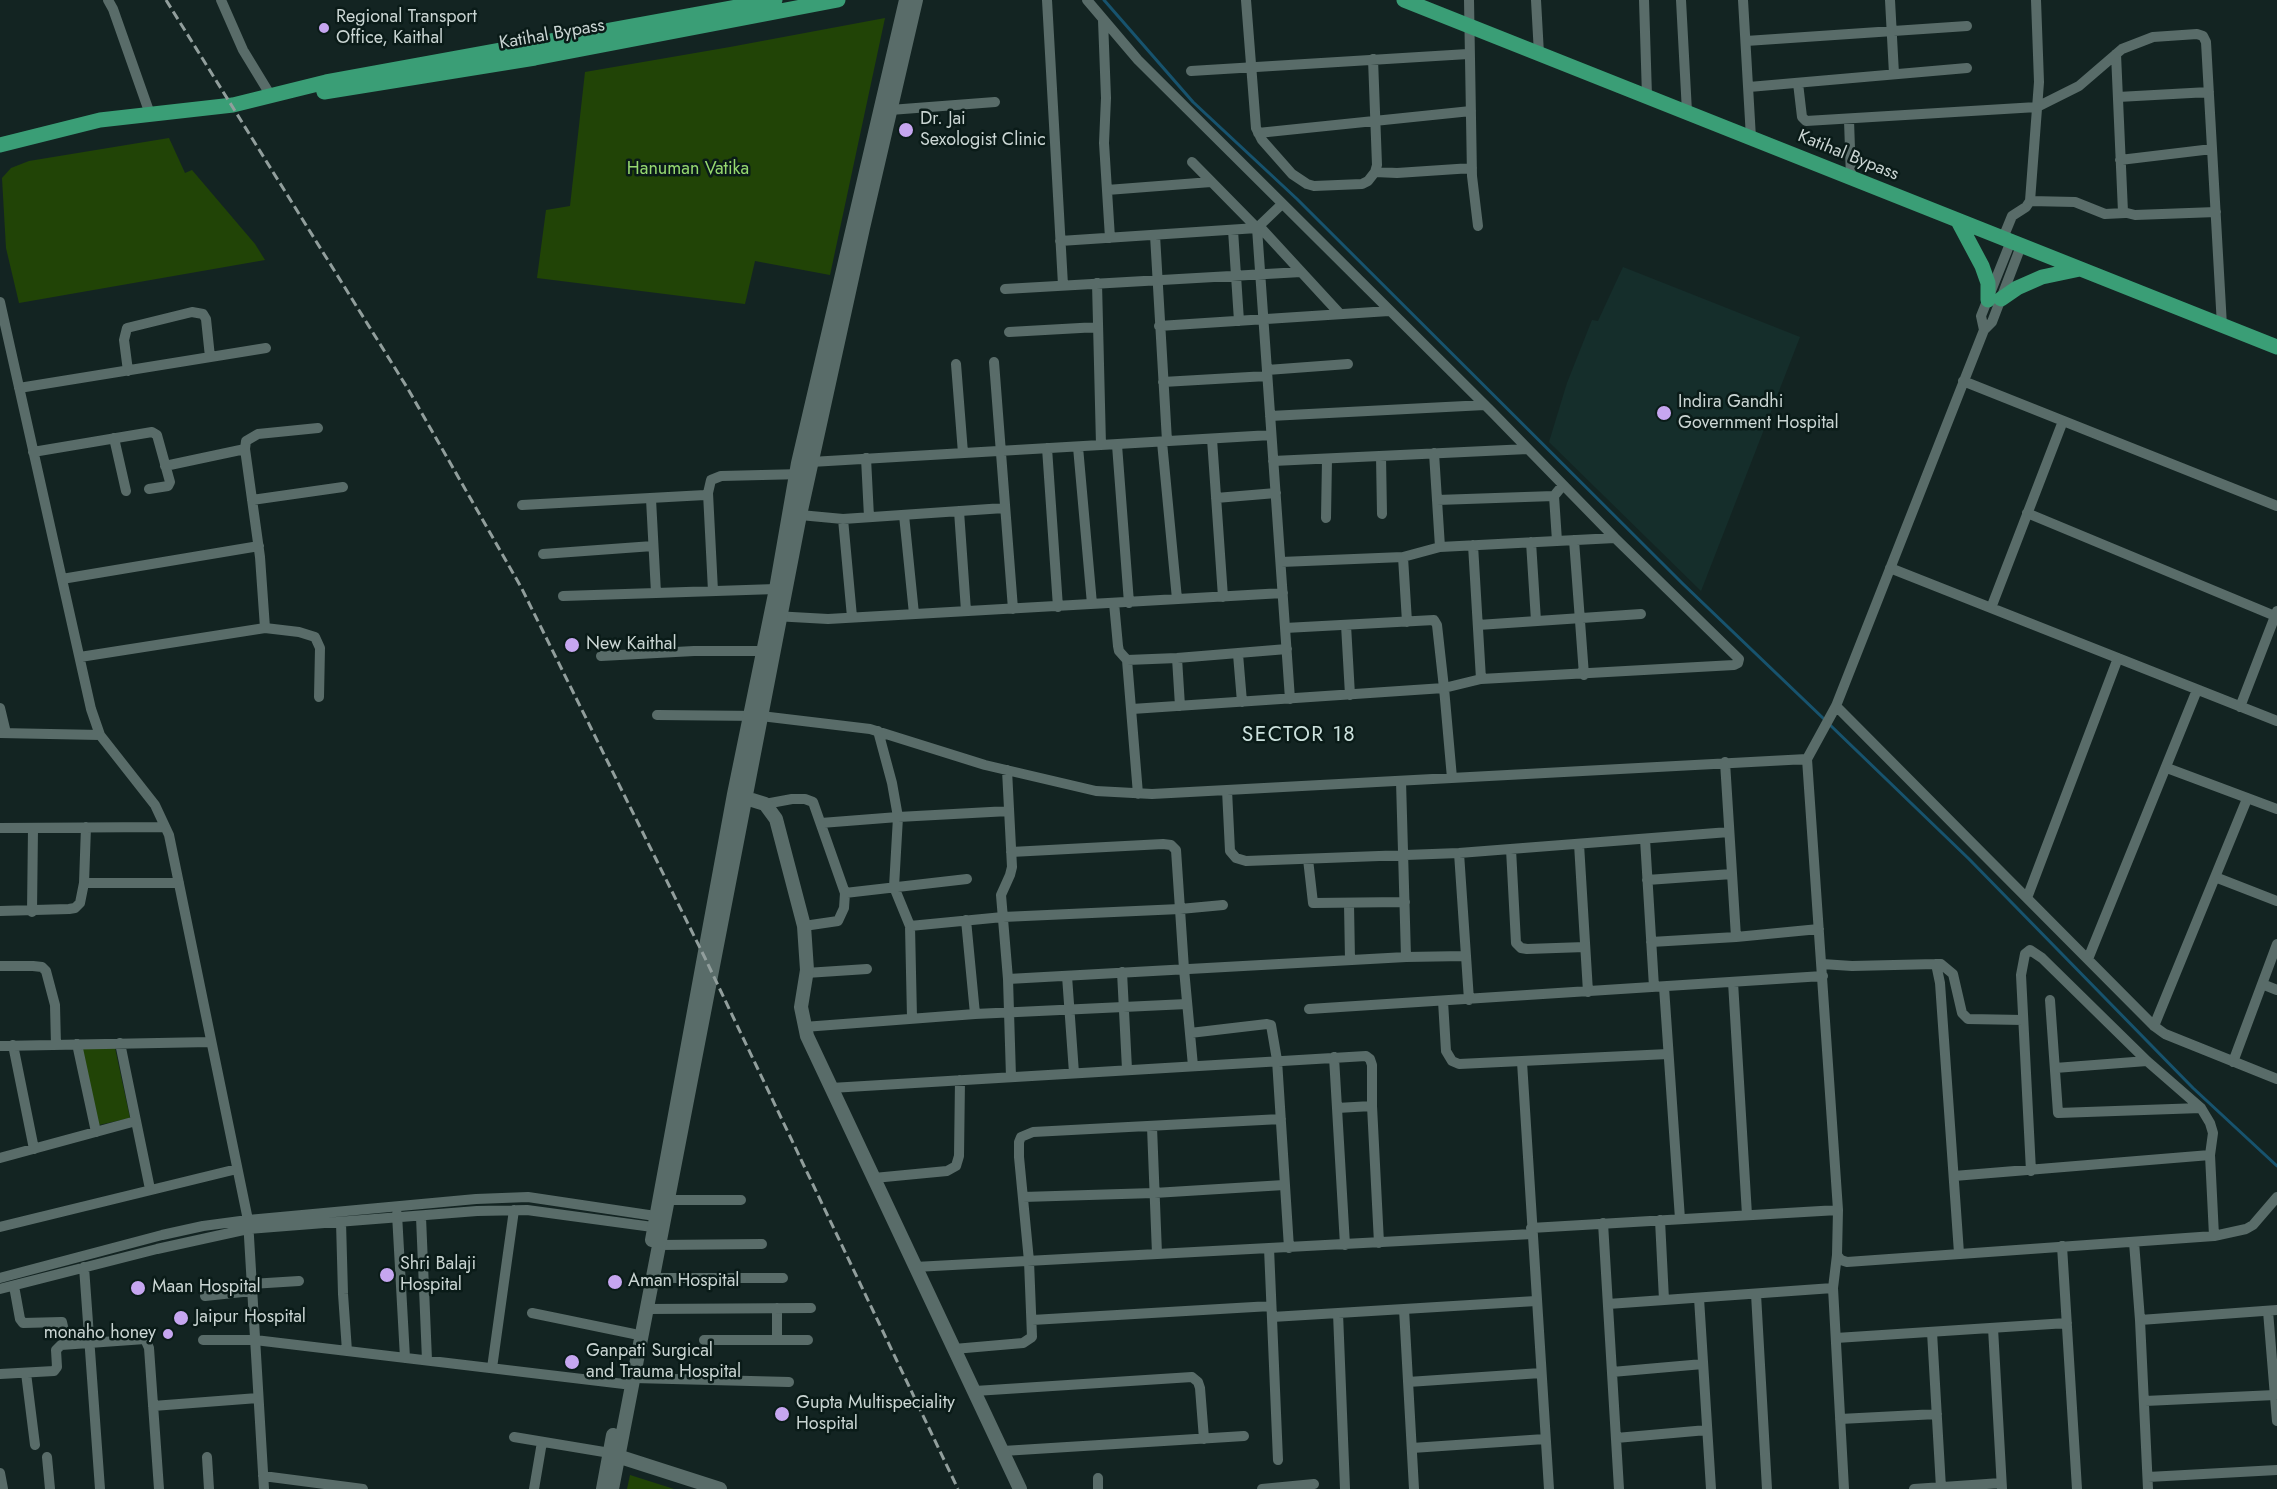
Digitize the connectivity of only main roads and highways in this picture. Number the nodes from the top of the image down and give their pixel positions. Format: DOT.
graph roads {
  1 [pos="775,0"];
  2 [pos="838,0"];
  3 [pos="906,0"];
  4 [pos="916,0"];
  5 [pos="1404,0"];
  6 [pos="756,2"];
  7 [pos="271,96"];
  8 [pos="0,145"];
  9 [pos="1958,221"];
  10 [pos="2080,269"];
  11 [pos="2277,347"];
  12 [pos="805,470"];
  13 [pos="776,616"];
  14 [pos="755,716"];
  15 [pos="739,796"];
  16 [pos="660,1222"];
  17 [pos="629,1381"];
  18 [pos="614,1455"];
  19 [pos="603,1489"];
  20 [pos="612,1489"];
  21 [pos="720,1489"];
  22 [pos="1020,1489"];
  1 -- 6 [label="main road, Katihal Bypass"];
  2 -- 7 [label="main road, Katihal Bypass"];
  3 -- 12 [label="main road"];
  4 -- 12 [label="main road"];
  5 -- 9 [label="main road, Katihal Bypass"];
  6 -- 7 [label="main road, Katihal Bypass"];
  7 -- 8 [label="main road, Katihal Bypass"];
  9 -- 10 [label="main road, Katihal Bypass"];
  9 -- 10 [label="main road"];
  10 -- 11 [label="main road, Katihal Bypass"];
  12 -- 13 [label="main road"];
  12 -- 13 [label="main road"];
  13 -- 14 [label="main road"];
  13 -- 14 [label="main road"];
  14 -- 15 [label="main road"];
  15 -- 16 [label="main road"];
  15 -- 16 [label="main road"];
  15 -- 22 [label="main road"];
  16 -- 17 [label="main road"];
  16 -- 17 [label="main road"];
  17 -- 18 [label="main road"];
  18 -- 19 [label="main road"];
  18 -- 20 [label="main road"];
  18 -- 21 [label="main road"];
}
